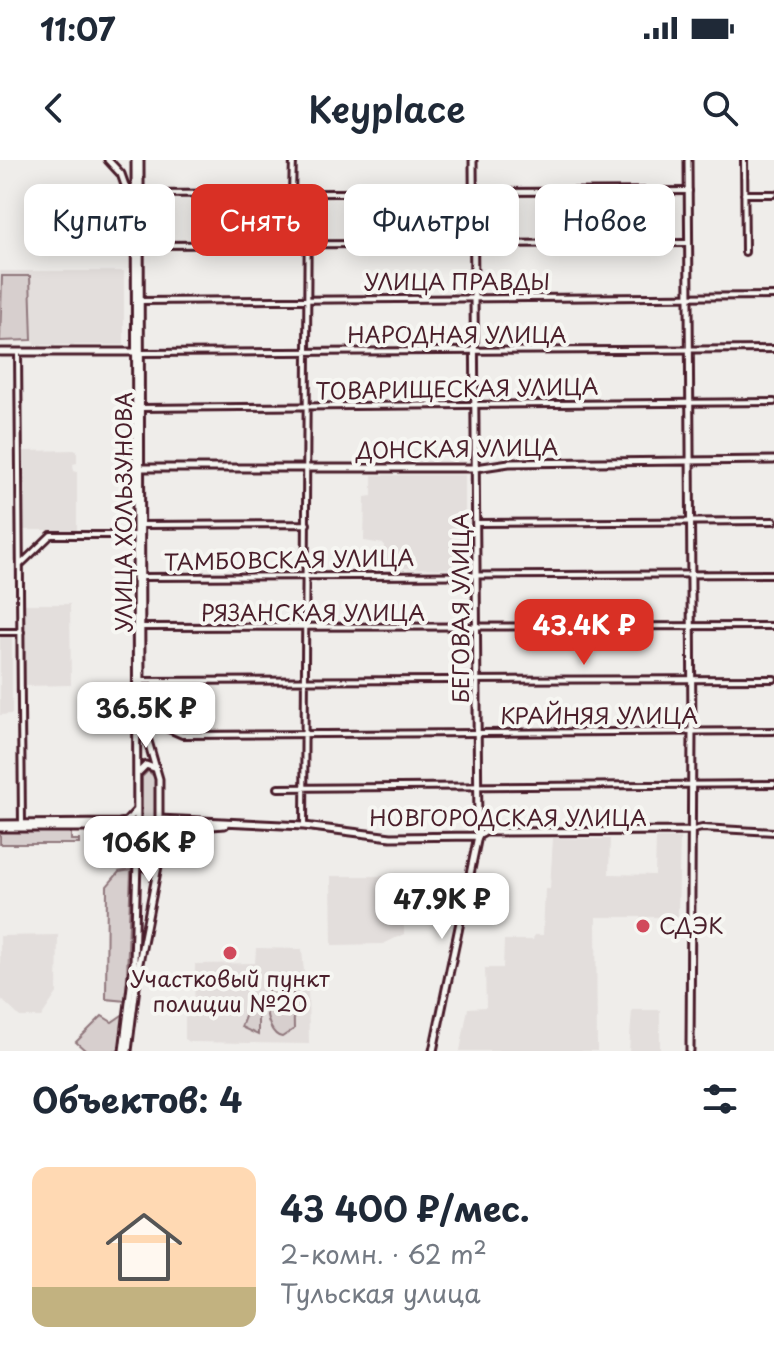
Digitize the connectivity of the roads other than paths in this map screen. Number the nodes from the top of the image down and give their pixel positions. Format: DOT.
graph roads {
  1 [pos="108,160"];
  2 [pos="137,160"];
  3 [pos="293,160"];
  4 [pos="473,160"];
  5 [pos="688,160"];
  6 [pos="744,160"];
  7 [pos="125,184"];
  8 [pos="136,184"];
  9 [pos="140,184"];
  10 [pos="292,184"];
  11 [pos="474,184"];
  12 [pos="519,190"];
  13 [pos="689,191"];
  14 [pos="744,194"];
  15 [pos="774,194"];
  16 [pos="519,243"];
  17 [pos="689,243"];
  18 [pos="745,252"];
  19 [pos="135,256"];
  20 [pos="140,256"];
  21 [pos="307,256"];
  22 [pos="474,256"];
  23 [pos="774,296"];
  24 [pos="689,297"];
  25 [pos="475,298"];
  26 [pos="307,299"];
  27 [pos="140,301"];
  28 [pos="774,349"];
  29 [pos="690,350"];
  30 [pos="475,351"];
  31 [pos="0,352"];
  32 [pos="18,352"];
  33 [pos="307,352"];
  34 [pos="137,353"];
  35 [pos="774,402"];
  36 [pos="690,403"];
  37 [pos="475,404"];
  38 [pos="307,406"];
  39 [pos="140,408"];
  40 [pos="774,460"];
  41 [pos="691,461"];
  42 [pos="137,468"];
  43 [pos="307,468"];
  44 [pos="476,468"];
  45 [pos="774,521"];
  46 [pos="691,522"];
  47 [pos="477,523"];
  48 [pos="307,524"];
  49 [pos="140,525"];
  50 [pos="135,535"];
  51 [pos="20,566"];
  52 [pos="774,574"];
  53 [pos="306,575"];
  54 [pos="691,575"];
  55 [pos="477,576"];
  56 [pos="140,577"];
  57 [pos="774,626"];
  58 [pos="140,627"];
  59 [pos="692,627"];
  60 [pos="477,628"];
  61 [pos="304,629"];
  62 [pos="0,632"];
  63 [pos="21,632"];
  64 [pos="774,679"];
  65 [pos="692,680"];
  66 [pos="141,681"];
  67 [pos="477,681"];
  68 [pos="303,683"];
  69 [pos="141,717"];
  70 [pos="692,731"];
  71 [pos="774,731"];
  72 [pos="477,733"];
  73 [pos="303,735"];
  74 [pos="157,772"];
  75 [pos="137,774"];
  76 [pos="774,784"];
  77 [pos="691,785"];
  78 [pos="278,788"];
  79 [pos="478,788"];
  80 [pos="304,789"];
  81 [pos="137,810"];
  82 [pos="159,819"];
  83 [pos="242,823"];
  84 [pos="22,824"];
  85 [pos="0,826"];
  86 [pos="304,826"];
  87 [pos="159,830"];
  88 [pos="689,831"];
  89 [pos="774,832"];
  90 [pos="478,836"];
  91 [pos="137,837"];
  92 [pos="137,861"];
  93 [pos="159,861"];
  94 [pos="135,935"];
  95 [pos="145,936"];
  96 [pos="125,1051"];
  97 [pos="433,1051"];
  98 [pos="690,1051"];
  1 -- 7 [label="main road"];
  2 -- 8 [label="main road, УЛИЦА ХОЛЬЗУНОВА"];
  2 -- 9 [label="main road, УЛИЦА ХОЛЬЗУНОВА"];
  3 -- 10 [label="street"];
  4 -- 11 [label="main road, БЕГОВАЯ УЛИЦА"];
  5 -- 13 [label="main road"];
  6 -- 14 [label="street"];
  12 -- 13 [label="street"];
  13 -- 17 [label="main road"];
  14 -- 15 [label="street"];
  14 -- 18 [label="street"];
  16 -- 17 [label="street"];
  17 -- 24 [label="main road"];
  19 -- 34 [label="main road, УЛИЦА ХОЛЬЗУНОВА"];
  20 -- 27 [label="main road, УЛИЦА ХОЛЬЗУНОВА"];
  21 -- 26 [label="street"];
  22 -- 25 [label="main road, БЕГОВАЯ УЛИЦА"];
  23 -- 24 [label="street, УЛИЦА ПРАВДЫ"];
  24 -- 25 [label="street, УЛИЦА ПРАВДЫ"];
  24 -- 29 [label="main road"];
  25 -- 26 [label="street, УЛИЦА ПРАВДЫ"];
  25 -- 30 [label="main road, БЕГОВАЯ УЛИЦА"];
  26 -- 27 [label="street, УЛИЦА ПРАВДЫ"];
  26 -- 33 [label="street"];
  27 -- 34 [label="main road, УЛИЦА ХОЛЬЗУНОВА"];
  28 -- 29 [label="street, НАРОДНАЯ УЛИЦА"];
  29 -- 30 [label="street, НАРОДНАЯ УЛИЦА"];
  29 -- 36 [label="main road"];
  30 -- 33 [label="street, НАРОДНАЯ УЛИЦА"];
  30 -- 37 [label="main road, БЕГОВАЯ УЛИЦА"];
  31 -- 32 [label="main road"];
  32 -- 34 [label="main road"];
  32 -- 51 [label="street"];
  33 -- 34 [label="street, НАРОДНАЯ УЛИЦА"];
  33 -- 38 [label="street"];
  34 -- 39 [label="main road, УЛИЦА ХОЛЬЗУНОВА"];
  34 -- 42 [label="main road, УЛИЦА ХОЛЬЗУНОВА"];
  35 -- 36 [label="street, ТОВАРИЩЕСКАЯ УЛИЦА"];
  36 -- 37 [label="street, ТОВАРИЩЕСКАЯ УЛИЦА"];
  36 -- 41 [label="main road"];
  37 -- 38 [label="street, ТОВАРИЩЕСКАЯ УЛИЦА"];
  37 -- 44 [label="main road, БЕГОВАЯ УЛИЦА"];
  38 -- 39 [label="street, ТОВАРИЩЕСКАЯ УЛИЦА"];
  38 -- 43 [label="street"];
  39 -- 42 [label="main road, УЛИЦА ХОЛЬЗУНОВА"];
  40 -- 41 [label="main road, ДОНСКАЯ УЛИЦА"];
  41 -- 44 [label="main road, ДОНСКАЯ УЛИЦА"];
  41 -- 46 [label="main road"];
  42 -- 43 [label="main road, ДОНСКАЯ УЛИЦА"];
  42 -- 49 [label="main road, УЛИЦА ХОЛЬЗУНОВА"];
  42 -- 50 [label="main road, УЛИЦА ХОЛЬЗУНОВА"];
  43 -- 44 [label="main road, ДОНСКАЯ УЛИЦА"];
  43 -- 48 [label="street"];
  44 -- 47 [label="main road, БЕГОВАЯ УЛИЦА"];
  45 -- 46 [label="street"];
  46 -- 47 [label="street"];
  46 -- 54 [label="main road"];
  47 -- 55 [label="main road, БЕГОВАЯ УЛИЦА"];
  48 -- 49 [label="street"];
  48 -- 53 [label="street"];
  49 -- 56 [label="main road, УЛИЦА ХОЛЬЗУНОВА"];
  50 -- 51 [label="street"];
  50 -- 75 [label="main road, УЛИЦА ХОЛЬЗУНОВА"];
  51 -- 63 [label="street"];
  52 -- 54 [label="street, ТАМБОВСКАЯ УЛИЦА"];
  53 -- 55 [label="street, ТАМБОВСКАЯ УЛИЦА"];
  53 -- 56 [label="street, ТАМБОВСКАЯ УЛИЦА"];
  53 -- 61 [label="street"];
  54 -- 55 [label="street, ТАМБОВСКАЯ УЛИЦА"];
  54 -- 59 [label="main road"];
  55 -- 60 [label="main road, БЕГОВАЯ УЛИЦА"];
  56 -- 58 [label="main road, УЛИЦА ХОЛЬЗУНОВА"];
  57 -- 59 [label="street, РЯЗАНСКАЯ УЛИЦА"];
  58 -- 61 [label="street, РЯЗАНСКАЯ УЛИЦА"];
  58 -- 66 [label="main road, УЛИЦА ХОЛЬЗУНОВА"];
  59 -- 60 [label="street, РЯЗАНСКАЯ УЛИЦА"];
  59 -- 65 [label="main road"];
  60 -- 61 [label="street, РЯЗАНСКАЯ УЛИЦА"];
  60 -- 67 [label="main road, БЕГОВАЯ УЛИЦА"];
  61 -- 68 [label="street"];
  62 -- 63 [label="street"];
  63 -- 84 [label="street"];
  64 -- 65 [label="street"];
  65 -- 67 [label="street"];
  65 -- 70 [label="main road"];
  66 -- 68 [label="street"];
  66 -- 69 [label="main road, УЛИЦА ХОЛЬЗУНОВА"];
  67 -- 68 [label="street"];
  67 -- 72 [label="main road, БЕГОВАЯ УЛИЦА"];
  68 -- 73 [label="street"];
  69 -- 73 [label="street, КРАЙНЯЯ УЛИЦА"];
  69 -- 74 [label="main road, УЛИЦА ХОЛЬЗУНОВА"];
  70 -- 71 [label="street, КРАЙНЯЯ УЛИЦА"];
  70 -- 72 [label="street, КРАЙНЯЯ УЛИЦА"];
  70 -- 77 [label="main road"];
  72 -- 73 [label="street, КРАЙНЯЯ УЛИЦА"];
  72 -- 79 [label="main road, БЕГОВАЯ УЛИЦА"];
  73 -- 80 [label="street"];
  74 -- 75 [label="main road"];
  74 -- 82 [label="main road, УЛИЦА ХОЛЬЗУНОВА"];
  75 -- 81 [label="main road, УЛИЦА ХОЛЬЗУНОВА"];
  76 -- 77 [label="street, НОВГОРОДСКАЯ УЛИЦА"];
  77 -- 79 [label="street, НОВГОРОДСКАЯ УЛИЦА"];
  77 -- 88 [label="main road"];
  78 -- 80 [label="street, НОВГОРОДСКАЯ УЛИЦА"];
  79 -- 80 [label="street, НОВГОРОДСКАЯ УЛИЦА"];
  79 -- 90 [label="main road, БЕГОВАЯ УЛИЦА"];
  80 -- 86 [label="street"];
  81 -- 84 [label="main road"];
  81 -- 91 [label="main road, УЛИЦА ХОЛЬЗУНОВА"];
  82 -- 83 [label="main road, НОВГОРОДСКАЯ УЛИЦА"];
  82 -- 87 [label="main road, УЛИЦА ХОЛЬЗУНОВА"];
  83 -- 86 [label="main road, НОВГОРОДСКАЯ УЛИЦА"];
  83 -- 87 [label="main road, НОВГОРОДСКАЯ УЛИЦА"];
  84 -- 85 [label="main road"];
  85 -- 91 [label="main road"];
  86 -- 90 [label="main road, НОВГОРОДСКАЯ УЛИЦА"];
  87 -- 93 [label="main road, УЛИЦА ХОЛЬЗУНОВА"];
  88 -- 89 [label="street, НОВГОРОДСКАЯ УЛИЦА"];
  88 -- 90 [label="main road, НОВГОРОДСКАЯ УЛИЦА"];
  88 -- 98 [label="main road"];
  90 -- 97 [label="main road, БЕГОВАЯ УЛИЦА"];
  91 -- 92 [label="main road, УЛИЦА ХОЛЬЗУНОВА"];
  92 -- 93 [label="main road"];
  92 -- 94 [label="main road, УЛИЦА ХОЛЬЗУНОВА"];
  93 -- 95 [label="main road, УЛИЦА ХОЛЬЗУНОВА"];
  94 -- 95 [label="main road"];
  94 -- 96 [label="main road, УЛИЦА ХОЛЬЗУНОВА"];
  95 -- 96 [label="main road, УЛИЦА ХОЛЬЗУНОВА"];
}
